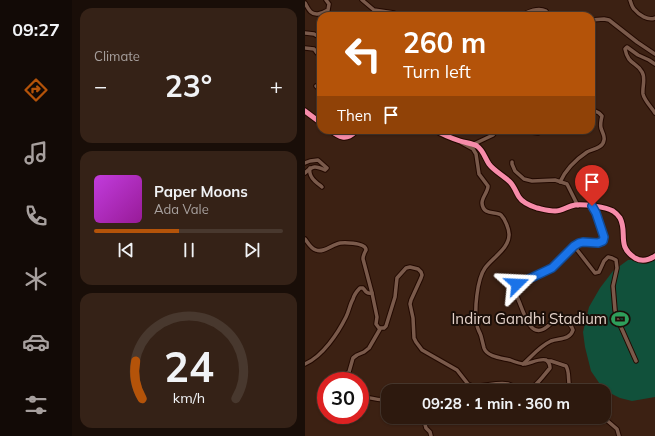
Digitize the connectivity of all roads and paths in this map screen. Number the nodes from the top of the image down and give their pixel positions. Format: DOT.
graph roads {
  1 [pos="328,0"];
  2 [pos="362,0"];
  3 [pos="630,0"];
  4 [pos="305,3"];
  5 [pos="325,12"];
  6 [pos="387,12"];
  7 [pos="529,12"];
  8 [pos="546,12"];
  9 [pos="317,14"];
  10 [pos="655,18"];
  11 [pos="595,20"];
  12 [pos="305,33"];
  13 [pos="317,36"];
  14 [pos="305,48"];
  15 [pos="317,53"];
  16 [pos="655,54"];
  17 [pos="655,64"];
  18 [pos="305,111"];
  19 [pos="595,112"];
  20 [pos="655,113"];
  21 [pos="317,120"];
  22 [pos="336,134"];
  23 [pos="352,134"];
  24 [pos="442,134"];
  25 [pos="494,134"];
  26 [pos="458,140"];
  27 [pos="474,144"];
  28 [pos="512,162"];
  29 [pos="305,163"];
  30 [pos="310,168"];
  31 [pos="305,172"];
  32 [pos="560,182"];
  33 [pos="322,187"];
  34 [pos="578,206"];
  35 [pos="592,206"];
  36 [pos="305,239"];
  37 [pos="574,246"];
  38 [pos="655,256"];
  39 [pos="372,294"];
  40 [pos="380,328"];
  41 [pos="636,360"];
  42 [pos="548,361"];
  43 [pos="305,364"];
  44 [pos="523,364"];
  45 [pos="349,372"];
  46 [pos="569,384"];
  47 [pos="369,397"];
  48 [pos="381,400"];
  49 [pos="425,424"];
  50 [pos="611,424"];
  51 [pos="431,436"];
  52 [pos="619,436"];
  1 -- 5 [label="street"];
  2 -- 6 [label="street"];
  3 -- 10 [label="street"];
  4 -- 9 [label="street"];
  7 -- 8 [label="street"];
  11 -- 16 [label="street"];
  12 -- 13 [label="street"];
  14 -- 15 [label="street"];
  17 -- 20 [label="street"];
  18 -- 21 [label="highway"];
  19 -- 32 [label="street"];
  22 -- 23 [label="highway"];
  24 -- 26 [label="highway"];
  25 -- 27 [label="street"];
  26 -- 27 [label="highway"];
  26 -- 44 [label="street"];
  27 -- 34 [label="highway"];
  28 -- 32 [label="street"];
  29 -- 30 [label="street"];
  30 -- 31 [label="street"];
  30 -- 33 [label="street"];
  32 -- 34 [label="street"];
  34 -- 35 [label="highway"];
  35 -- 37 [label="street"];
  35 -- 38 [label="highway"];
  36 -- 39 [label="street"];
  37 -- 41 [label="street"];
  37 -- 44 [label="street"];
  39 -- 40 [label="street"];
  39 -- 43 [label="street"];
  40 -- 42 [label="street"];
  40 -- 45 [label="street"];
  42 -- 44 [label="street"];
  42 -- 46 [label="street"];
  47 -- 48 [label="street"];
  49 -- 51 [label="street"];
  50 -- 52 [label="street"];
}
